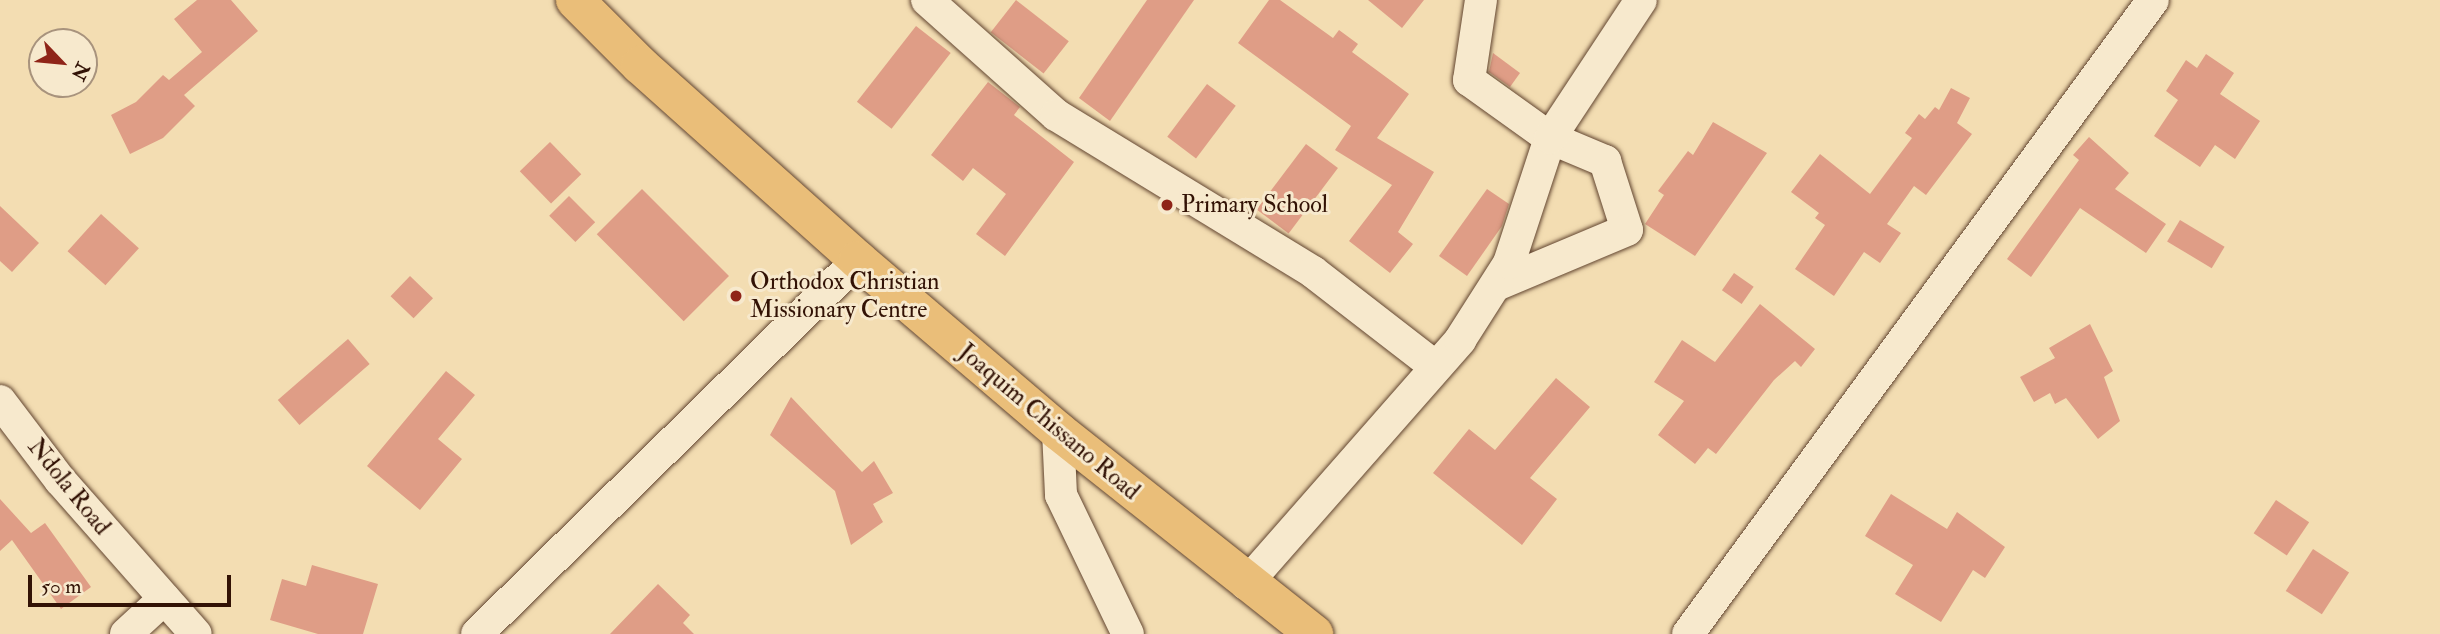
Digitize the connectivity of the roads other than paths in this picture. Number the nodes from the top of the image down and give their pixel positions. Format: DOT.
graph roads {
  1 [pos="575,0"];
  2 [pos="927,0"];
  3 [pos="1481,0"];
  4 [pos="1641,0"];
  5 [pos="2153,0"];
  6 [pos="1550,138"];
  7 [pos="858,260"];
  8 [pos="1496,285"];
  9 [pos="1436,367"];
  10 [pos="0,401"];
  11 [pos="1058,431"];
  12 [pos="1245,584"];
  13 [pos="164,599"];
  14 [pos="126,634"];
  15 [pos="196,634"];
  16 [pos="477,634"];
  17 [pos="1128,634"];
  18 [pos="1314,634"];
  19 [pos="1688,634"];
  1 -- 7 [label="highway, Joaquim Chissano Road"];
  2 -- 9 [label="street"];
  3 -- 6 [label="street"];
  4 -- 6 [label="street"];
  5 -- 19 [label="street"];
  6 -- 8 [label="street"];
  6 -- 8 [label="street"];
  7 -- 11 [label="highway, Joaquim Chissano Road"];
  7 -- 16 [label="street"];
  8 -- 9 [label="street"];
  9 -- 12 [label="street"];
  10 -- 13 [label="street, Ndola Road"];
  11 -- 12 [label="highway, Joaquim Chissano Road"];
  11 -- 17 [label="street"];
  12 -- 18 [label="highway, Joaquim Chissano Road"];
  13 -- 14 [label="street"];
  13 -- 15 [label="street, Ndola Road"];
}
